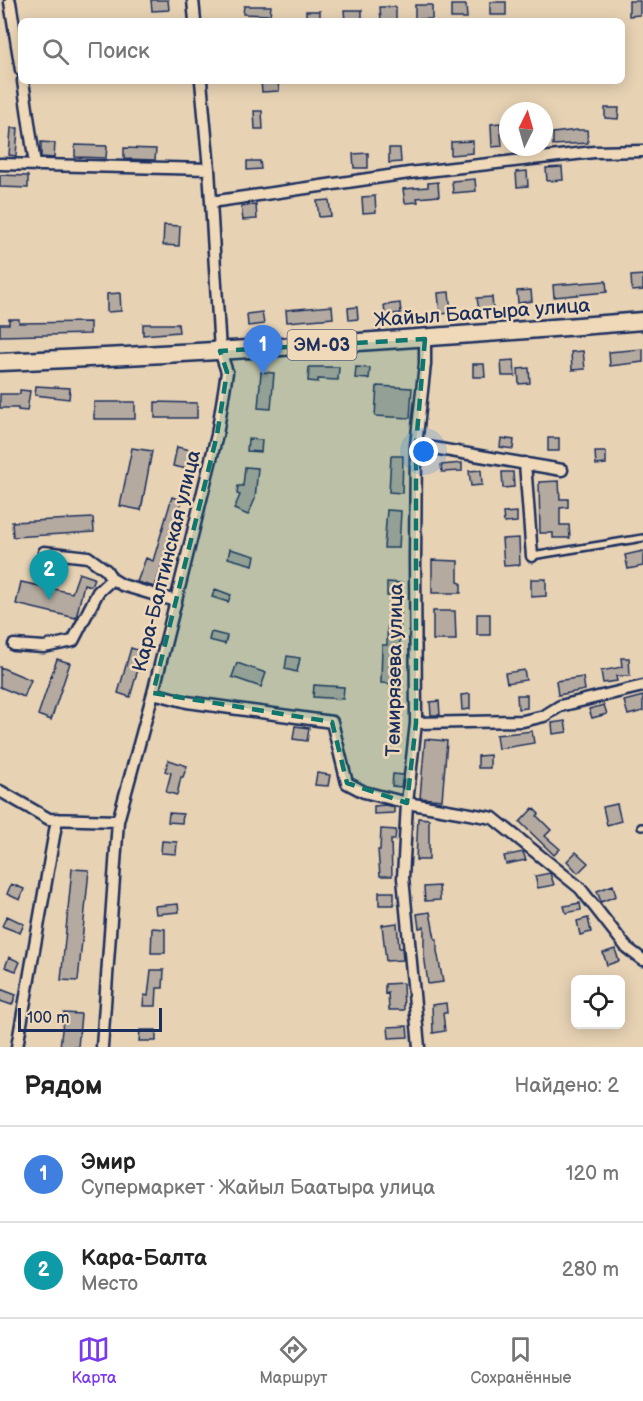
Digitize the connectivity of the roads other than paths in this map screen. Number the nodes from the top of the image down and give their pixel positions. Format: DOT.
graph roads {
  1 [pos="193,0"];
  2 [pos="9,2"];
  3 [pos="195,18"];
  4 [pos="18,53"];
  5 [pos="23,84"];
  6 [pos="201,84"];
  7 [pos="643,152"];
  8 [pos="0,164"];
  9 [pos="35,165"];
  10 [pos="209,169"];
  11 [pos="211,202"];
  12 [pos="643,321"];
  13 [pos="425,339"];
  14 [pos="220,351"];
  15 [pos="0,362"];
  16 [pos="416,445"];
  17 [pos="525,464"];
  18 [pos="562,470"];
  19 [pos="643,538"];
  20 [pos="44,552"];
  21 [pos="532,556"];
  22 [pos="112,579"];
  23 [pos="176,601"];
  24 [pos="14,645"];
  25 [pos="643,686"];
  26 [pos="153,693"];
  27 [pos="416,723"];
  28 [pos="0,791"];
  29 [pos="407,803"];
  30 [pos="57,819"];
  31 [pos="118,821"];
  32 [pos="643,960"];
  33 [pos="17,1047"];
  34 [pos="102,1047"];
  35 [pos="419,1047"];
  1 -- 3 [label="street"];
  2 -- 4 [label="street"];
  5 -- 9 [label="street"];
  6 -- 10 [label="street, Кара-Балтинская улица"];
  7 -- 11 [label="street"];
  8 -- 9 [label="street"];
  9 -- 10 [label="street"];
  10 -- 11 [label="street, Кара-Балтинская улица"];
  11 -- 14 [label="street, Кара-Балтинская улица"];
  12 -- 13 [label="highway, Жайыл Баатыра улица / ЭМ-03"];
  13 -- 14 [label="highway, Жайыл Баатыра улица / ЭМ-03"];
  13 -- 16 [label="street, Темирязева улица"];
  14 -- 15 [label="highway, Жайыл Баатыра улица / ЭМ-03"];
  14 -- 23 [label="street, Кара-Балтинская улица"];
  16 -- 17 [label="street"];
  16 -- 27 [label="street, Темирязева улица"];
  17 -- 18 [label="street"];
  17 -- 21 [label="street"];
  19 -- 21 [label="lane"];
  20 -- 22 [label="street"];
  22 -- 23 [label="street"];
  22 -- 24 [label="street"];
  23 -- 26 [label="street, Кара-Балтинская улица"];
  25 -- 27 [label="street"];
  26 -- 29 [label="street"];
  26 -- 31 [label="street, Кара-Балтинская улица"];
  27 -- 29 [label="street, Темирязева улица"];
  28 -- 30 [label="street"];
  29 -- 32 [label="street"];
  29 -- 35 [label="street, Темирязева улица"];
  30 -- 31 [label="street"];
  30 -- 33 [label="street"];
  31 -- 34 [label="street, Кара-Балтинская улица"];
}
